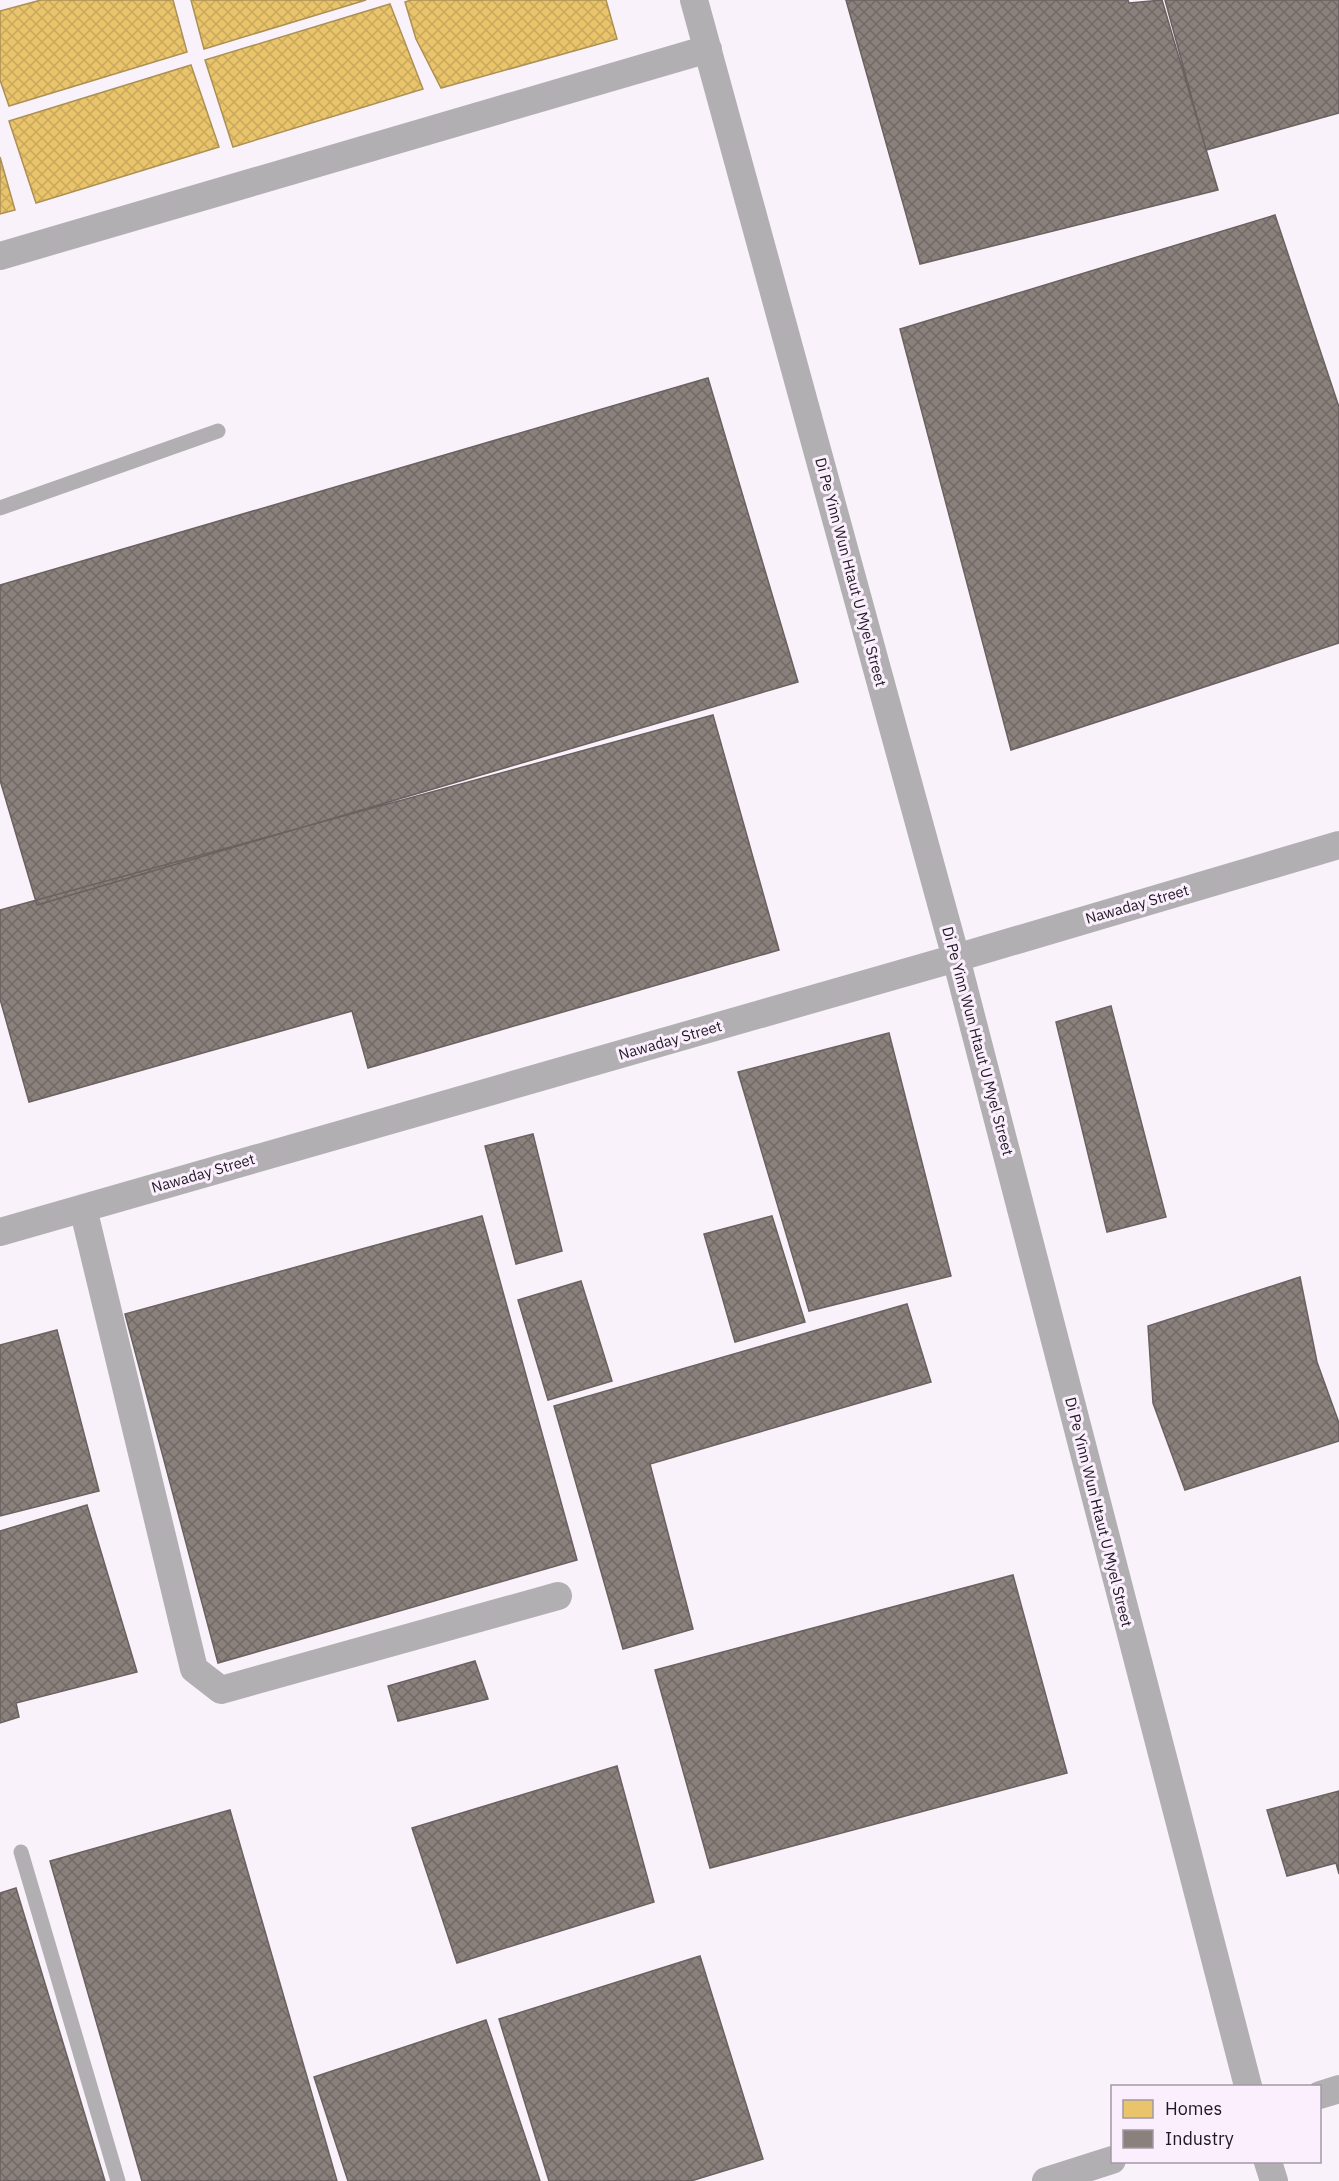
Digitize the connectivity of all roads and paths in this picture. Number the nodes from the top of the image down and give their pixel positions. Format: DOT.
graph roads {
  1 [pos="694,0"];
  2 [pos="708,49"];
  3 [pos="0,256"];
  4 [pos="219,431"];
  5 [pos="0,508"];
  6 [pos="1339,844"];
  7 [pos="956,958"];
  8 [pos="83,1208"];
  9 [pos="0,1232"];
  10 [pos="558,1596"];
  11 [pos="21,1852"];
  12 [pos="1248,2085"];
  13 [pos="1339,2089"];
  14 [pos="1321,2095"];
  15 [pos="1111,2161"];
  16 [pos="1268,2163"];
  17 [pos="118,2181"];
  18 [pos="1046,2181"];
  19 [pos="1274,2181"];
  1 -- 2 [label="street, Di Pe Yinn Wun Htaut U Myel Street"];
  2 -- 3 [label="street"];
  2 -- 7 [label="street, Di Pe Yinn Wun Htaut U Myel Street"];
  4 -- 5 [label="lane"];
  6 -- 7 [label="street, Nawaday Street"];
  7 -- 8 [label="street, Nawaday Street"];
  7 -- 12 [label="street, Di Pe Yinn Wun Htaut U Myel Street"];
  8 -- 9 [label="street, Nawaday Street"];
  8 -- 10 [label="street"];
  11 -- 17 [label="lane"];
  13 -- 14 [label="street"];
  15 -- 18 [label="street"];
  16 -- 19 [label="street"];
}
